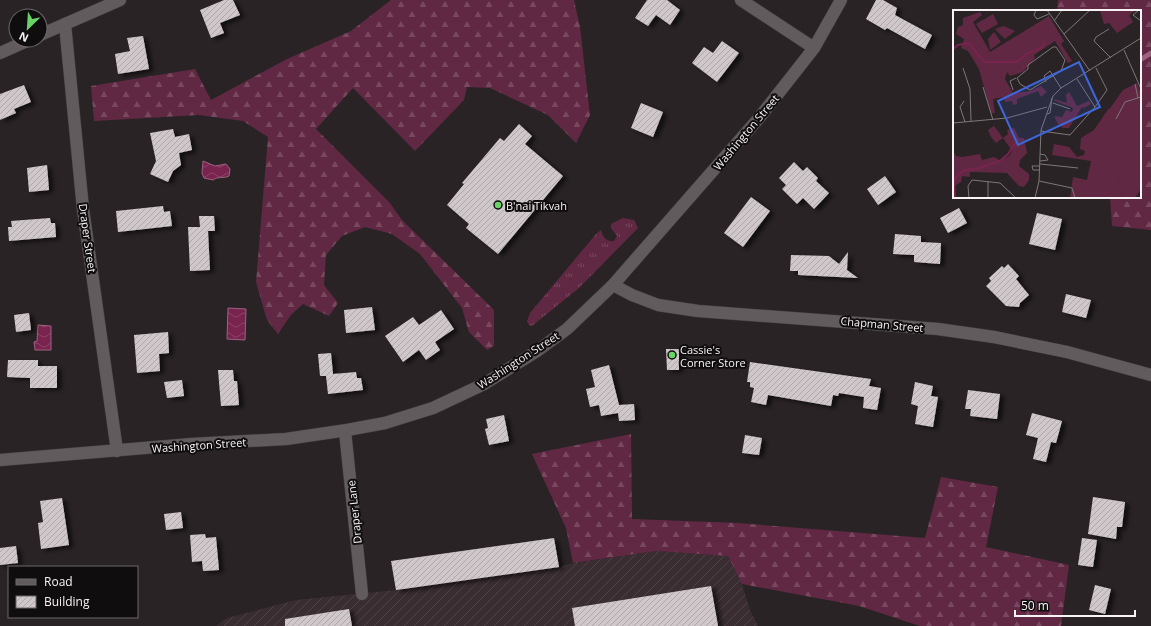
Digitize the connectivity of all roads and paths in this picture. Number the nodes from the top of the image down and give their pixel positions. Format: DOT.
graph roads {
  1 [pos="120,0"];
  2 [pos="741,0"];
  3 [pos="841,0"];
  4 [pos="65,24"];
  5 [pos="48,31"];
  6 [pos="11,48"];
  7 [pos="814,48"];
  8 [pos="0,53"];
  9 [pos="613,285"];
  10 [pos="1151,375"];
  11 [pos="345,431"];
  12 [pos="117,451"];
  13 [pos="0,460"];
  14 [pos="362,594"];
  1 -- 4 [label="street"];
  2 -- 7 [label="street"];
  3 -- 7 [label="street, Washington Street"];
  4 -- 5 [label="street"];
  4 -- 12 [label="street, Draper Street"];
  6 -- 8 [label="street"];
  7 -- 9 [label="street, Washington Street"];
  9 -- 10 [label="street, Chapman Street"];
  9 -- 11 [label="street, Washington Street"];
  11 -- 12 [label="street, Washington Street"];
  11 -- 14 [label="street, Draper Lane"];
  12 -- 13 [label="street, Washington Street"];
}
